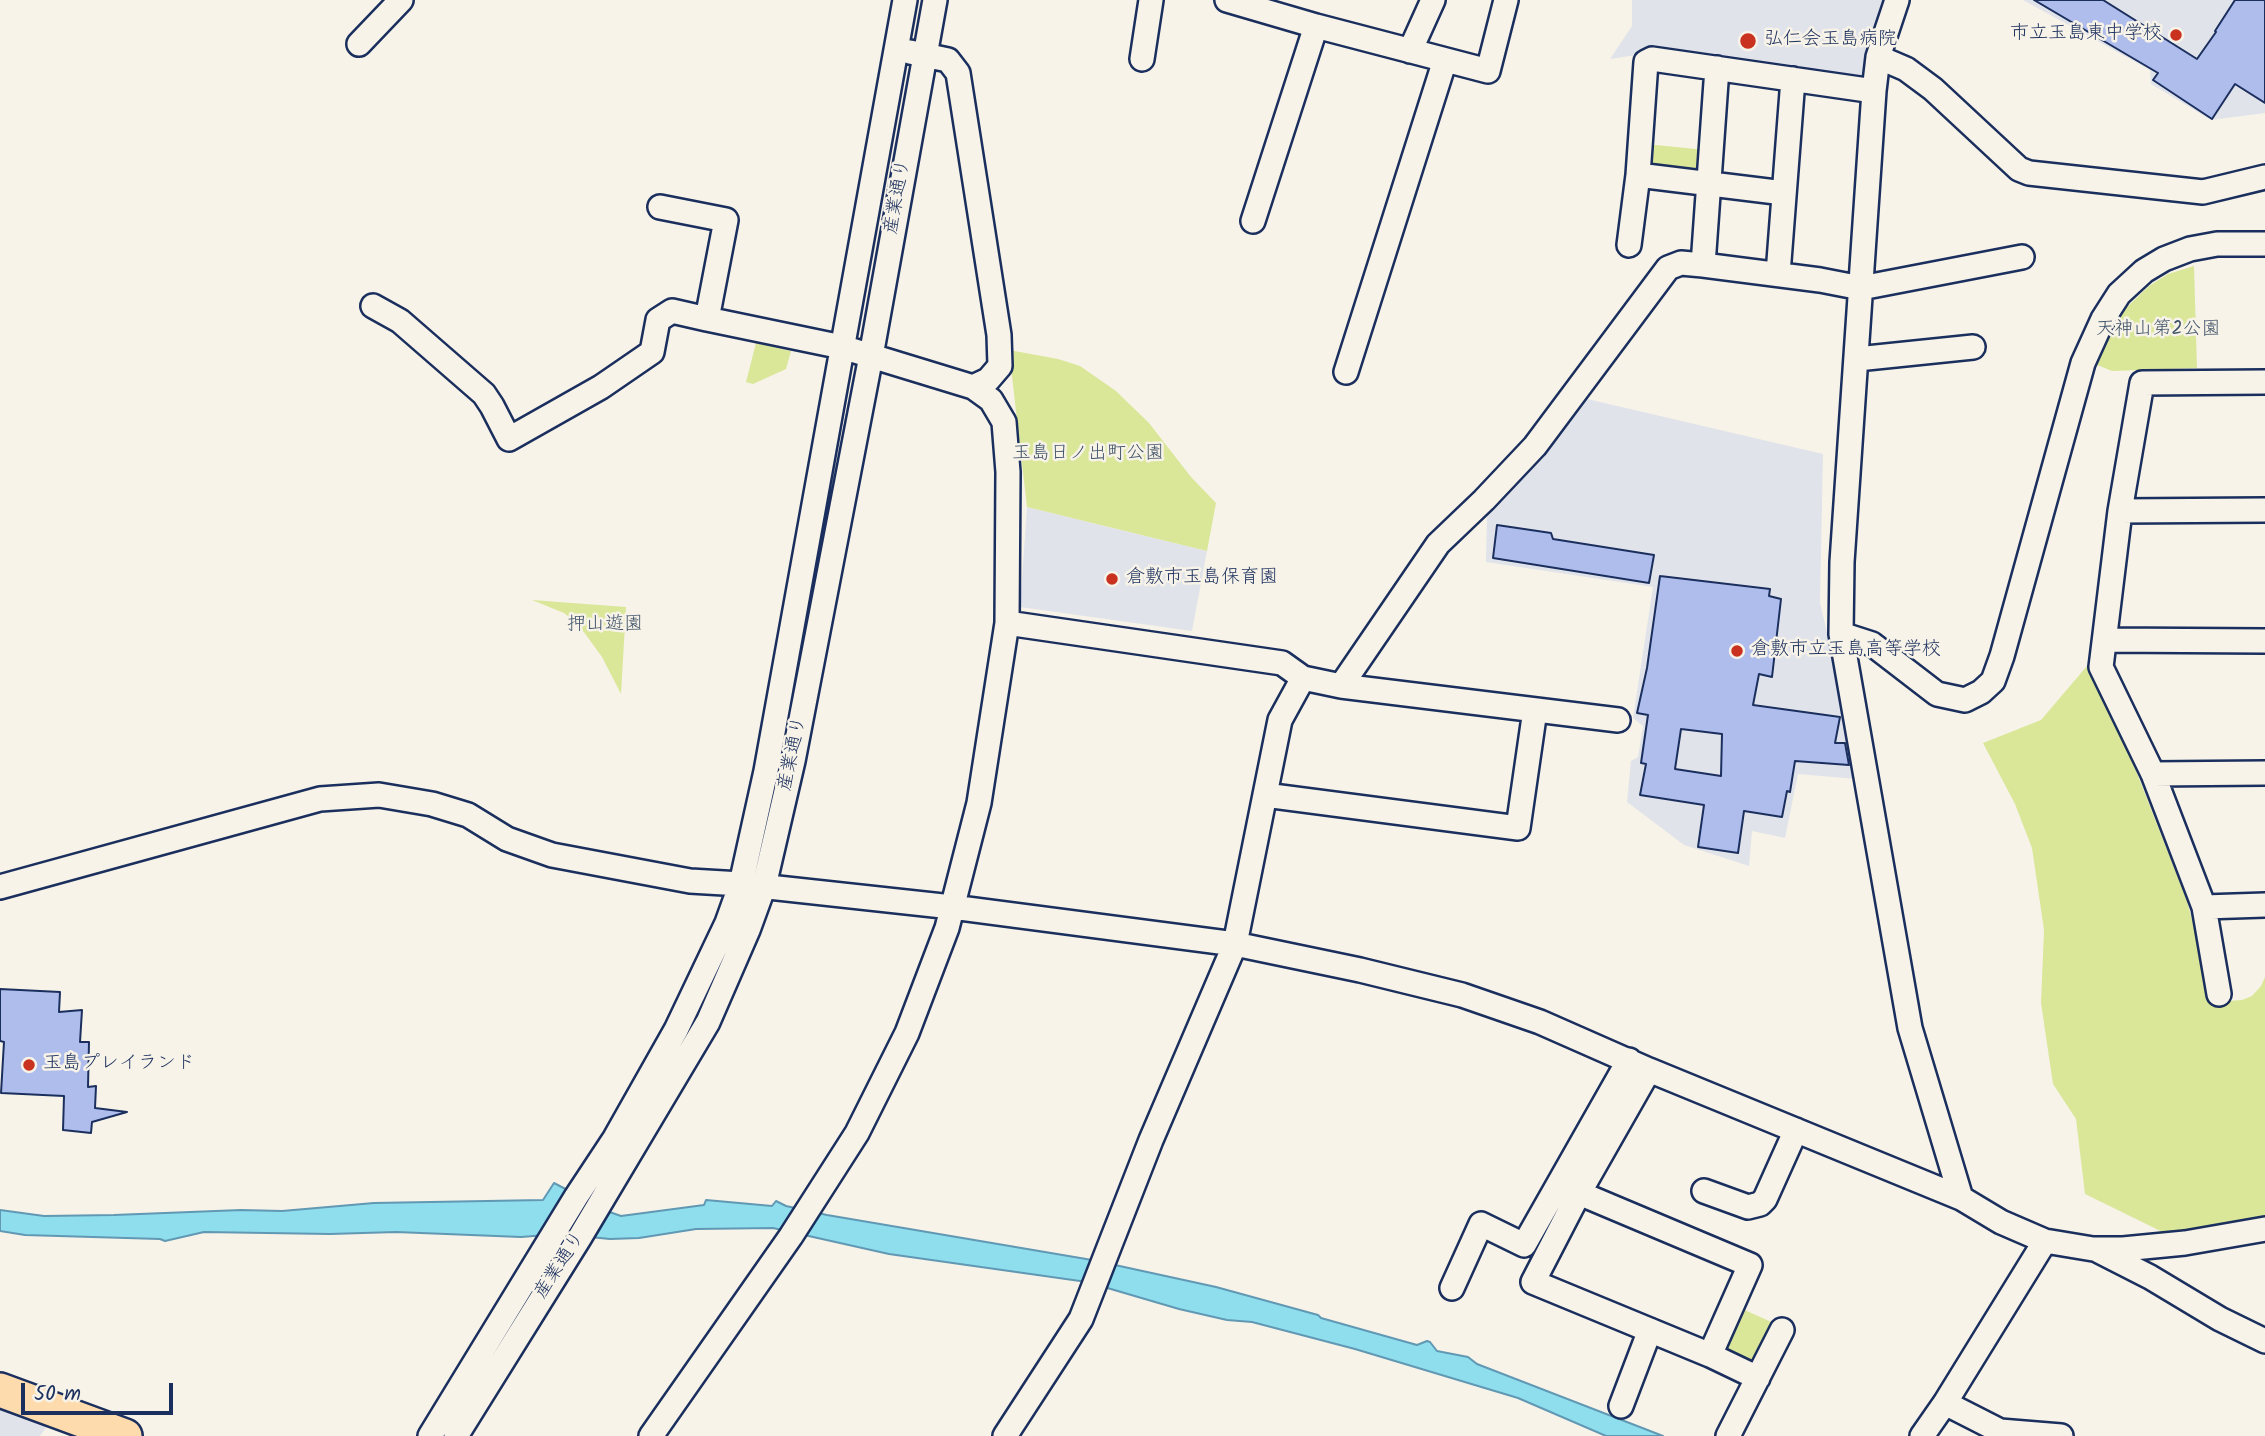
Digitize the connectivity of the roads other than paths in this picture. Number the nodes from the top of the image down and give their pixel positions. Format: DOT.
graph roads {
  1 [pos="401,0"];
  2 [pos="905,0"];
  3 [pos="935,0"];
  4 [pos="1151,0"];
  5 [pos="1227,0"];
  6 [pos="1433,0"];
  7 [pos="1506,0"];
  8 [pos="1897,0"];
  9 [pos="1283,7"];
  10 [pos="1316,26"];
  11 [pos="359,44"];
  12 [pos="896,49"];
  13 [pos="1410,51"];
  14 [pos="924,55"];
  15 [pos="1878,57"];
  16 [pos="1142,59"];
  17 [pos="1445,60"];
  18 [pos="1717,68"];
  19 [pos="1793,79"];
  20 [pos="1874,91"];
  21 [pos="1638,175"];
  22 [pos="2265,177"];
  23 [pos="1708,184"];
  24 [pos="1784,193"];
  25 [pos="660,206"];
  26 [pos="1253,221"];
  27 [pos="2265,244"];
  28 [pos="1629,245"];
  29 [pos="2022,257"];
  30 [pos="1703,265"];
  31 [pos="1778,274"];
  32 [pos="1861,288"];
  33 [pos="373,306"];
  34 [pos="707,319"];
  35 [pos="842,347"];
  36 [pos="1973,347"];
  37 [pos="871,356"];
  38 [pos="1857,359"];
  39 [pos="1346,372"];
  40 [pos="2265,382"];
  41 [pos="973,387"];
  42 [pos="2265,510"];
  43 [pos="2120,511"];
  44 [pos="1007,623"];
  45 [pos="1841,634"];
  46 [pos="2105,640"];
  47 [pos="2265,641"];
  48 [pos="1304,678"];
  49 [pos="1340,686"];
  50 [pos="1535,710"];
  51 [pos="1618,720"];
  52 [pos="2265,773"];
  53 [pos="2153,774"];
  54 [pos="1265,795"];
  55 [pos="752,885"];
  56 [pos="0,887"];
  57 [pos="2265,905"];
  58 [pos="953,907"];
  59 [pos="2204,907"];
  60 [pos="1235,944"];
  61 [pos="2219,994"];
  62 [pos="1639,1065"];
  63 [pos="1796,1130"];
  64 [pos="1704,1191"];
  65 [pos="1579,1193"];
  66 [pos="1961,1198"];
  67 [pos="2265,1230"];
  68 [pos="2045,1241"];
  69 [pos="1524,1245"];
  70 [pos="2093,1249"];
  71 [pos="1546,1256"];
  72 [pos="1451,1289"];
  73 [pos="1650,1330"];
  74 [pos="1782,1330"];
  75 [pos="2265,1341"];
  76 [pos="1710,1354"];
  77 [pos="1758,1378"];
  78 [pos="0,1390"];
  79 [pos="1945,1403"];
  80 [pos="1621,1406"];
  81 [pos="125,1436"];
  82 [pos="429,1436"];
  83 [pos="456,1436"];
  84 [pos="651,1436"];
  85 [pos="1005,1436"];
  86 [pos="1728,1436"];
  87 [pos="1922,1436"];
  88 [pos="2061,1436"];
  1 -- 11 [label="street"];
  2 -- 12 [label="street, 産業通り"];
  3 -- 14 [label="street, 産業通り"];
  4 -- 16 [label="street"];
  5 -- 9 [label="street"];
  6 -- 13 [label="street"];
  7 -- 17 [label="street"];
  8 -- 15 [label="street"];
  9 -- 10 [label="street"];
  10 -- 13 [label="street"];
  10 -- 26 [label="street"];
  12 -- 14 [label="street"];
  12 -- 35 [label="street, 産業通り"];
  13 -- 17 [label="street"];
  14 -- 37 [label="street, 産業通り"];
  14 -- 41 [label="street"];
  15 -- 20 [label="street"];
  15 -- 22 [label="street"];
  17 -- 39 [label="street"];
  18 -- 19 [label="street"];
  18 -- 21 [label="street"];
  18 -- 23 [label="street"];
  19 -- 20 [label="street"];
  19 -- 24 [label="street"];
  20 -- 32 [label="street"];
  21 -- 23 [label="street"];
  21 -- 28 [label="street"];
  23 -- 24 [label="street"];
  23 -- 30 [label="street"];
  24 -- 31 [label="street"];
  25 -- 34 [label="street"];
  27 -- 45 [label="street"];
  29 -- 32 [label="street"];
  30 -- 31 [label="street"];
  30 -- 49 [label="street"];
  31 -- 32 [label="street"];
  32 -- 38 [label="street"];
  33 -- 34 [label="street"];
  34 -- 35 [label="street"];
  35 -- 37 [label="street"];
  35 -- 55 [label="street, 産業通り"];
  36 -- 38 [label="street"];
  37 -- 41 [label="street"];
  37 -- 55 [label="street, 産業通り"];
  38 -- 45 [label="street"];
  40 -- 43 [label="street"];
  41 -- 44 [label="street"];
  42 -- 43 [label="street"];
  43 -- 46 [label="street"];
  44 -- 48 [label="street"];
  44 -- 58 [label="street"];
  45 -- 66 [label="street"];
  46 -- 47 [label="street"];
  46 -- 53 [label="street"];
  48 -- 49 [label="street"];
  48 -- 54 [label="street"];
  49 -- 50 [label="street"];
  50 -- 51 [label="street"];
  50 -- 54 [label="street"];
  52 -- 53 [label="street"];
  53 -- 59 [label="street"];
  54 -- 60 [label="street"];
  55 -- 56 [label="street"];
  55 -- 58 [label="street"];
  55 -- 82 [label="street, 産業通り"];
  55 -- 83 [label="street, 産業通り"];
  57 -- 59 [label="street"];
  58 -- 60 [label="street"];
  58 -- 84 [label="street"];
  59 -- 61 [label="street"];
  60 -- 62 [label="street"];
  60 -- 85 [label="street"];
  62 -- 63 [label="street"];
  62 -- 65 [label="street"];
  62 -- 69 [label="street"];
  63 -- 64 [label="street"];
  63 -- 66 [label="street"];
  65 -- 71 [label="street"];
  65 -- 76 [label="street"];
  66 -- 68 [label="street"];
  67 -- 70 [label="street"];
  68 -- 70 [label="street"];
  68 -- 79 [label="street"];
  69 -- 71 [label="street"];
  69 -- 72 [label="street"];
  70 -- 75 [label="street"];
  71 -- 73 [label="street"];
  73 -- 76 [label="street"];
  73 -- 80 [label="street"];
  74 -- 77 [label="street"];
  76 -- 77 [label="street"];
  77 -- 86 [label="street"];
  78 -- 81 [label="highway"];
  79 -- 87 [label="street"];
  79 -- 88 [label="street"];
}
